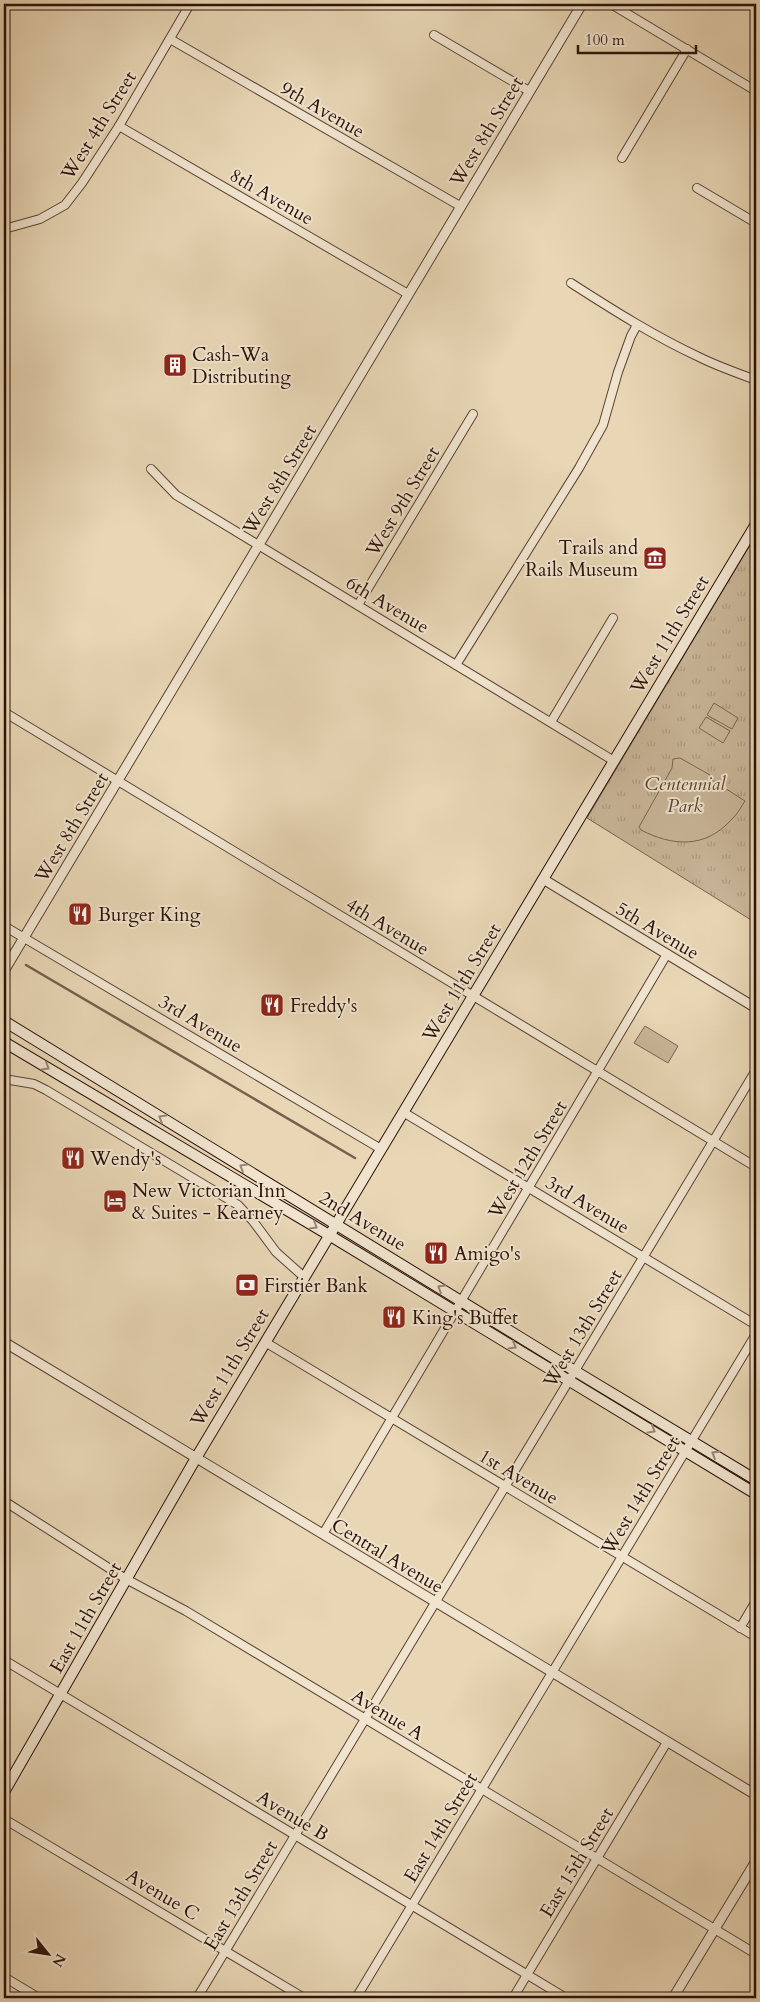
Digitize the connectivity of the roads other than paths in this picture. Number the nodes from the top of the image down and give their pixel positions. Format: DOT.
graph roads {
  1 [pos="190,4"];
  2 [pos="582,4"];
  3 [pos="611,4"];
  4 [pos="434,35"];
  5 [pos="170,39"];
  6 [pos="687,50"];
  7 [pos="529,91"];
  8 [pos="756,91"];
  9 [pos="119,126"];
  10 [pos="622,158"];
  11 [pos="697,188"];
  12 [pos="460,206"];
  13 [pos="756,224"];
  14 [pos="4,229"];
  15 [pos="571,283"];
  16 [pos="408,294"];
  17 [pos="638,325"];
  18 [pos="756,380"];
  19 [pos="473,414"];
  20 [pos="151,468"];
  21 [pos="756,524"];
  22 [pos="258,546"];
  23 [pos="358,605"];
  24 [pos="614,618"];
  25 [pos="456,664"];
  26 [pos="4,712"];
  27 [pos="551,722"];
  28 [pos="614,761"];
  29 [pos="117,781"];
  30 [pos="543,879"];
  31 [pos="4,926"];
  32 [pos="24,937"];
  33 [pos="667,954"];
  34 [pos="4,971"];
  35 [pos="473,996"];
  36 [pos="756,1008"];
  37 [pos="4,1021"];
  38 [pos="4,1042"];
  39 [pos="756,1070"];
  40 [pos="598,1071"];
  41 [pos="4,1079"];
  42 [pos="403,1112"];
  43 [pos="713,1141"];
  44 [pos="381,1149"];
  45 [pos="756,1167"];
  46 [pos="529,1188"];
  47 [pos="336,1224"];
  48 [pos="329,1235"];
  49 [pos="644,1257"];
  50 [pos="304,1277"];
  51 [pos="462,1300"];
  52 [pos="455,1312"];
  53 [pos="756,1325"];
  54 [pos="756,1334"];
  55 [pos="4,1342"];
  56 [pos="265,1342"];
  57 [pos="574,1371"];
  58 [pos="569,1380"];
  59 [pos="392,1418"];
  60 [pos="692,1440"];
  61 [pos="686,1451"];
  62 [pos="196,1458"];
  63 [pos="756,1480"];
  64 [pos="505,1486"];
  65 [pos="756,1494"];
  66 [pos="5,1505"];
  67 [pos="323,1534"];
  68 [pos="622,1557"];
  69 [pos="126,1579"];
  70 [pos="756,1601"];
  71 [pos="435,1602"];
  72 [pos="740,1628"];
  73 [pos="756,1637"];
  74 [pos="4,1660"];
  75 [pos="552,1672"];
  76 [pos="60,1695"];
  77 [pos="365,1718"];
  78 [pos="667,1742"];
  79 [pos="482,1789"];
  80 [pos="4,1792"];
  81 [pos="756,1795"];
  82 [pos="4,1819"];
  83 [pos="295,1835"];
  84 [pos="597,1858"];
  85 [pos="756,1861"];
  86 [pos="412,1905"];
  87 [pos="715,1929"];
  88 [pos="225,1951"];
  89 [pos="756,1954"];
  90 [pos="527,1975"];
  91 [pos="4,1977"];
  92 [pos="39,1998"];
  93 [pos="197,1998"];
  94 [pos="304,1998"];
  95 [pos="356,1998"];
  96 [pos="513,1998"];
  97 [pos="566,1998"];
  98 [pos="673,1998"];
  1 -- 5 [label="street, West 4th Street"];
  2 -- 7 [label="street, West 8th Street"];
  3 -- 6 [label="street"];
  4 -- 7 [label="street"];
  5 -- 9 [label="street, West 4th Street"];
  5 -- 12 [label="street, 9th Avenue"];
  6 -- 8 [label="street"];
  6 -- 10 [label="street"];
  7 -- 12 [label="street, West 8th Street"];
  9 -- 14 [label="street, West 4th Street"];
  9 -- 16 [label="street, 8th Avenue"];
  11 -- 13 [label="street"];
  12 -- 16 [label="street, West 8th Street"];
  15 -- 17 [label="street"];
  16 -- 22 [label="street, West 8th Street"];
  17 -- 18 [label="street"];
  17 -- 25 [label="street"];
  19 -- 23 [label="street, West 9th Street"];
  20 -- 22 [label="street, 6th Avenue"];
  21 -- 28 [label="main road, West 11th Street"];
  22 -- 23 [label="street, 6th Avenue"];
  22 -- 29 [label="street, West 8th Street"];
  23 -- 25 [label="street, 6th Avenue"];
  24 -- 27 [label="street"];
  25 -- 27 [label="street, 6th Avenue"];
  26 -- 29 [label="street, 4th Avenue"];
  27 -- 28 [label="street, 6th Avenue"];
  28 -- 30 [label="main road, West 11th Street"];
  29 -- 32 [label="street, West 8th Street"];
  29 -- 35 [label="street, 4th Avenue"];
  30 -- 33 [label="street, 5th Avenue"];
  30 -- 35 [label="main road, West 11th Street"];
  31 -- 32 [label="street, 3rd Avenue"];
  32 -- 34 [label="street, West 8th Street"];
  32 -- 44 [label="street, 3rd Avenue"];
  33 -- 36 [label="street, 5th Avenue"];
  33 -- 40 [label="street, West 12th Street"];
  35 -- 40 [label="street, 4th Avenue"];
  35 -- 42 [label="main road, West 11th Street"];
  47 -- 37 [label="main road, 2nd Avenue, one-way"];
  38 -- 48 [label="main road, 2nd Avenue, one-way"];
  39 -- 43 [label="street, West 13th Street"];
  40 -- 43 [label="street, 4th Avenue"];
  40 -- 46 [label="street, West 12th Street"];
  41 -- 50 [label="street"];
  42 -- 44 [label="main road, West 11th Street"];
  42 -- 46 [label="street, 3rd Avenue"];
  43 -- 45 [label="street, 4th Avenue"];
  43 -- 49 [label="street, West 13th Street"];
  44 -- 47 [label="main road, West 11th Street"];
  46 -- 49 [label="street, 3rd Avenue"];
  46 -- 51 [label="street, West 12th Street"];
  47 -- 48 [label="main road, West 11th Street"];
  51 -- 47 [label="main road, 2nd Avenue, one-way"];
  48 -- 50 [label="main road, West 11th Street"];
  48 -- 52 [label="main road, 2nd Avenue"];
  49 -- 53 [label="street, 3rd Avenue"];
  49 -- 57 [label="street, West 13th Street"];
  50 -- 56 [label="main road, West 11th Street"];
  51 -- 52 [label="street, West 12th Street"];
  51 -- 57 [label="main road, 2nd Avenue"];
  52 -- 58 [label="main road, 2nd Avenue, one-way"];
  52 -- 59 [label="street, West 12th Street"];
  54 -- 60 [label="street, West 14th Street"];
  55 -- 62 [label="street, Central Avenue"];
  56 -- 59 [label="street, 1st Avenue"];
  56 -- 62 [label="main road, West 11th Street"];
  57 -- 58 [label="street, West 13th Street"];
  57 -- 60 [label="main road, 2nd Avenue"];
  58 -- 61 [label="main road, 2nd Avenue, one-way"];
  58 -- 64 [label="street, West 13th Street"];
  59 -- 64 [label="street, 1st Avenue"];
  59 -- 67 [label="street, West 12th Street"];
  60 -- 61 [label="street, West 14th Street"];
  63 -- 60 [label="main road, 2nd Avenue, one-way"];
  61 -- 65 [label="main road, 2nd Avenue"];
  61 -- 68 [label="street, West 14th Street"];
  62 -- 67 [label="street, Central Avenue"];
  62 -- 69 [label="main road, East 11th Street"];
  64 -- 68 [label="street, 1st Avenue"];
  64 -- 71 [label="street, West 13th Street"];
  66 -- 69 [label="street, Avenue A"];
  67 -- 71 [label="street, Central Avenue"];
  68 -- 72 [label="street, 1st Avenue"];
  68 -- 75 [label="street, West 14th Street"];
  69 -- 76 [label="main road, East 11th Street"];
  69 -- 77 [label="street, Avenue A"];
  70 -- 72 [label="street"];
  71 -- 75 [label="street, Central Avenue"];
  71 -- 77 [label="street, East 13th Street"];
  72 -- 73 [label="street, 1st Avenue"];
  74 -- 76 [label="street, Avenue B"];
  75 -- 78 [label="street, Central Avenue"];
  75 -- 79 [label="street, East 14th Street"];
  76 -- 80 [label="main road, East 11th Street"];
  76 -- 83 [label="street, Avenue B"];
  77 -- 79 [label="street, Avenue A"];
  77 -- 83 [label="street, East 13th Street"];
  78 -- 81 [label="street, Central Avenue"];
  78 -- 84 [label="street, East 15th Street"];
  79 -- 84 [label="street, Avenue A"];
  79 -- 86 [label="street, East 14th Street"];
  82 -- 88 [label="street, Avenue C"];
  83 -- 86 [label="street, Avenue B"];
  83 -- 88 [label="street, East 13th Street"];
  84 -- 87 [label="street, Avenue A"];
  84 -- 90 [label="street, East 15th Street"];
  85 -- 87 [label="street"];
  86 -- 90 [label="street, Avenue B"];
  86 -- 95 [label="street, East 14th Street"];
  87 -- 89 [label="street, Avenue A"];
  87 -- 98 [label="street"];
  88 -- 93 [label="street, East 13th Street"];
  88 -- 94 [label="street, Avenue C"];
  90 -- 96 [label="street, East 15th Street"];
  90 -- 97 [label="street, Avenue B"];
  91 -- 92 [label="street"];
}
